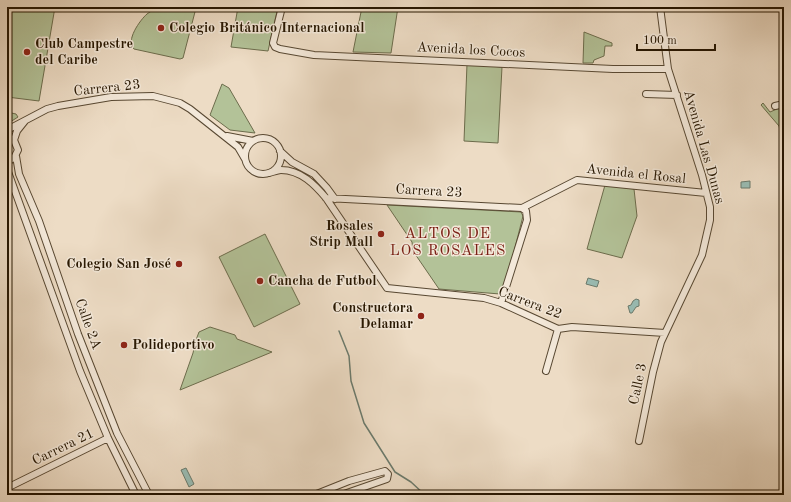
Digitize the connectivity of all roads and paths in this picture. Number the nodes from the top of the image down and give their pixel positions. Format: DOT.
graph roads {
  1 [pos="282,7"];
  2 [pos="660,7"];
  3 [pos="668,69"];
  4 [pos="646,94"];
  5 [pos="677,95"];
  6 [pos="784,104"];
  7 [pos="775,106"];
  8 [pos="31,117"];
  9 [pos="7,130"];
  10 [pos="7,136"];
  11 [pos="225,136"];
  12 [pos="14,140"];
  13 [pos="252,141"];
  14 [pos="280,151"];
  15 [pos="16,156"];
  16 [pos="245,159"];
  17 [pos="7,162"];
  18 [pos="7,170"];
  19 [pos="269,172"];
  20 [pos="706,193"];
  21 [pos="326,198"];
  22 [pos="335,199"];
  23 [pos="522,208"];
  24 [pos="336,212"];
  25 [pos="501,303"];
  26 [pos="558,328"];
  27 [pos="664,333"];
  28 [pos="546,371"];
  29 [pos="108,438"];
  30 [pos="639,441"];
  31 [pos="7,488"];
  32 [pos="136,495"];
  33 [pos="149,495"];
  34 [pos="314,495"];
  35 [pos="341,495"];
  1 -- 3 [label="street, Avenida los Cocos"];
  2 -- 3 [label="street, Avenida Las Dunas"];
  3 -- 5 [label="street, Avenida Las Dunas"];
  4 -- 5 [label="street"];
  5 -- 20 [label="street, Avenida Las Dunas"];
  6 -- 7 [label="street"];
  8 -- 9 [label="street, Carrera 23"];
  8 -- 11 [label="street, Carrera 23"];
  8 -- 12 [label="street, Carrera 23"];
  10 -- 12 [label="street"];
  11 -- 13 [label="street, Carrera 23"];
  11 -- 16 [label="street, Carrera 23"];
  12 -- 15 [label="street, Calle 2A"];
  13 -- 14 [label="street"];
  13 -- 16 [label="street"];
  14 -- 19 [label="street"];
  14 -- 22 [label="street"];
  15 -- 17 [label="street"];
  15 -- 33 [label="street, Calle 2A"];
  16 -- 19 [label="street"];
  18 -- 29 [label="street, Calle 2A"];
  19 -- 21 [label="street"];
  20 -- 23 [label="street, Avenida el Rosal"];
  20 -- 27 [label="street, Avenida Las Dunas"];
  21 -- 22 [label="street, Carrera 23"];
  21 -- 24 [label="street"];
  22 -- 23 [label="street, Carrera 23"];
  22 -- 24 [label="street"];
  23 -- 25 [label="street"];
  24 -- 25 [label="street, Carrera 22"];
  25 -- 26 [label="street, Carrera 22"];
  26 -- 27 [label="street, Carrera 22"];
  26 -- 28 [label="street"];
  27 -- 30 [label="street, Calle 3"];
  29 -- 31 [label="street, Carrera 21"];
  29 -- 32 [label="street, Calle 2A"];
  34 -- 35 [label="street"];
}
